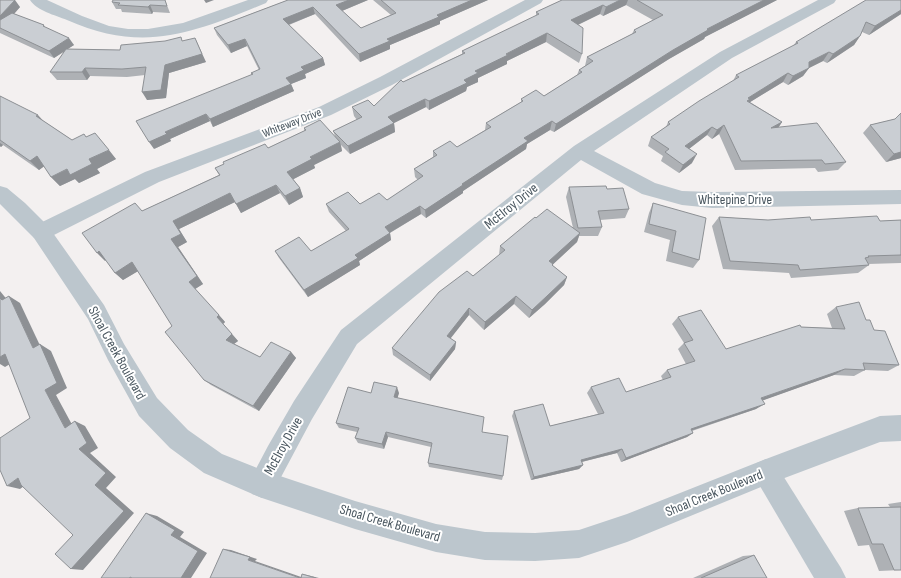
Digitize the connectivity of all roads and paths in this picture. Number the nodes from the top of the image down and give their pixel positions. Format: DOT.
graph roads {
  1 [pos="37,0"];
  2 [pos="261,0"];
  3 [pos="536,0"];
  4 [pos="829,0"];
  5 [pos="580,151"];
  6 [pos="0,193"];
  7 [pos="901,197"];
  8 [pos="41,232"];
  9 [pos="901,428"];
  10 [pos="766,472"];
  11 [pos="262,484"];
  12 [pos="830,578"];
  1 -- 2 [label="street"];
  3 -- 8 [label="street, Whiteway Drive"];
  4 -- 5 [label="street, McElroy Drive"];
  5 -- 7 [label="street, Whitepine Drive"];
  5 -- 11 [label="street, McElroy Drive"];
  6 -- 8 [label="street, Shoal Creek Boulevard"];
  8 -- 11 [label="street, Shoal Creek Boulevard"];
  9 -- 10 [label="street, Shoal Creek Boulevard"];
  10 -- 11 [label="street, Shoal Creek Boulevard"];
  10 -- 12 [label="street"];
}
